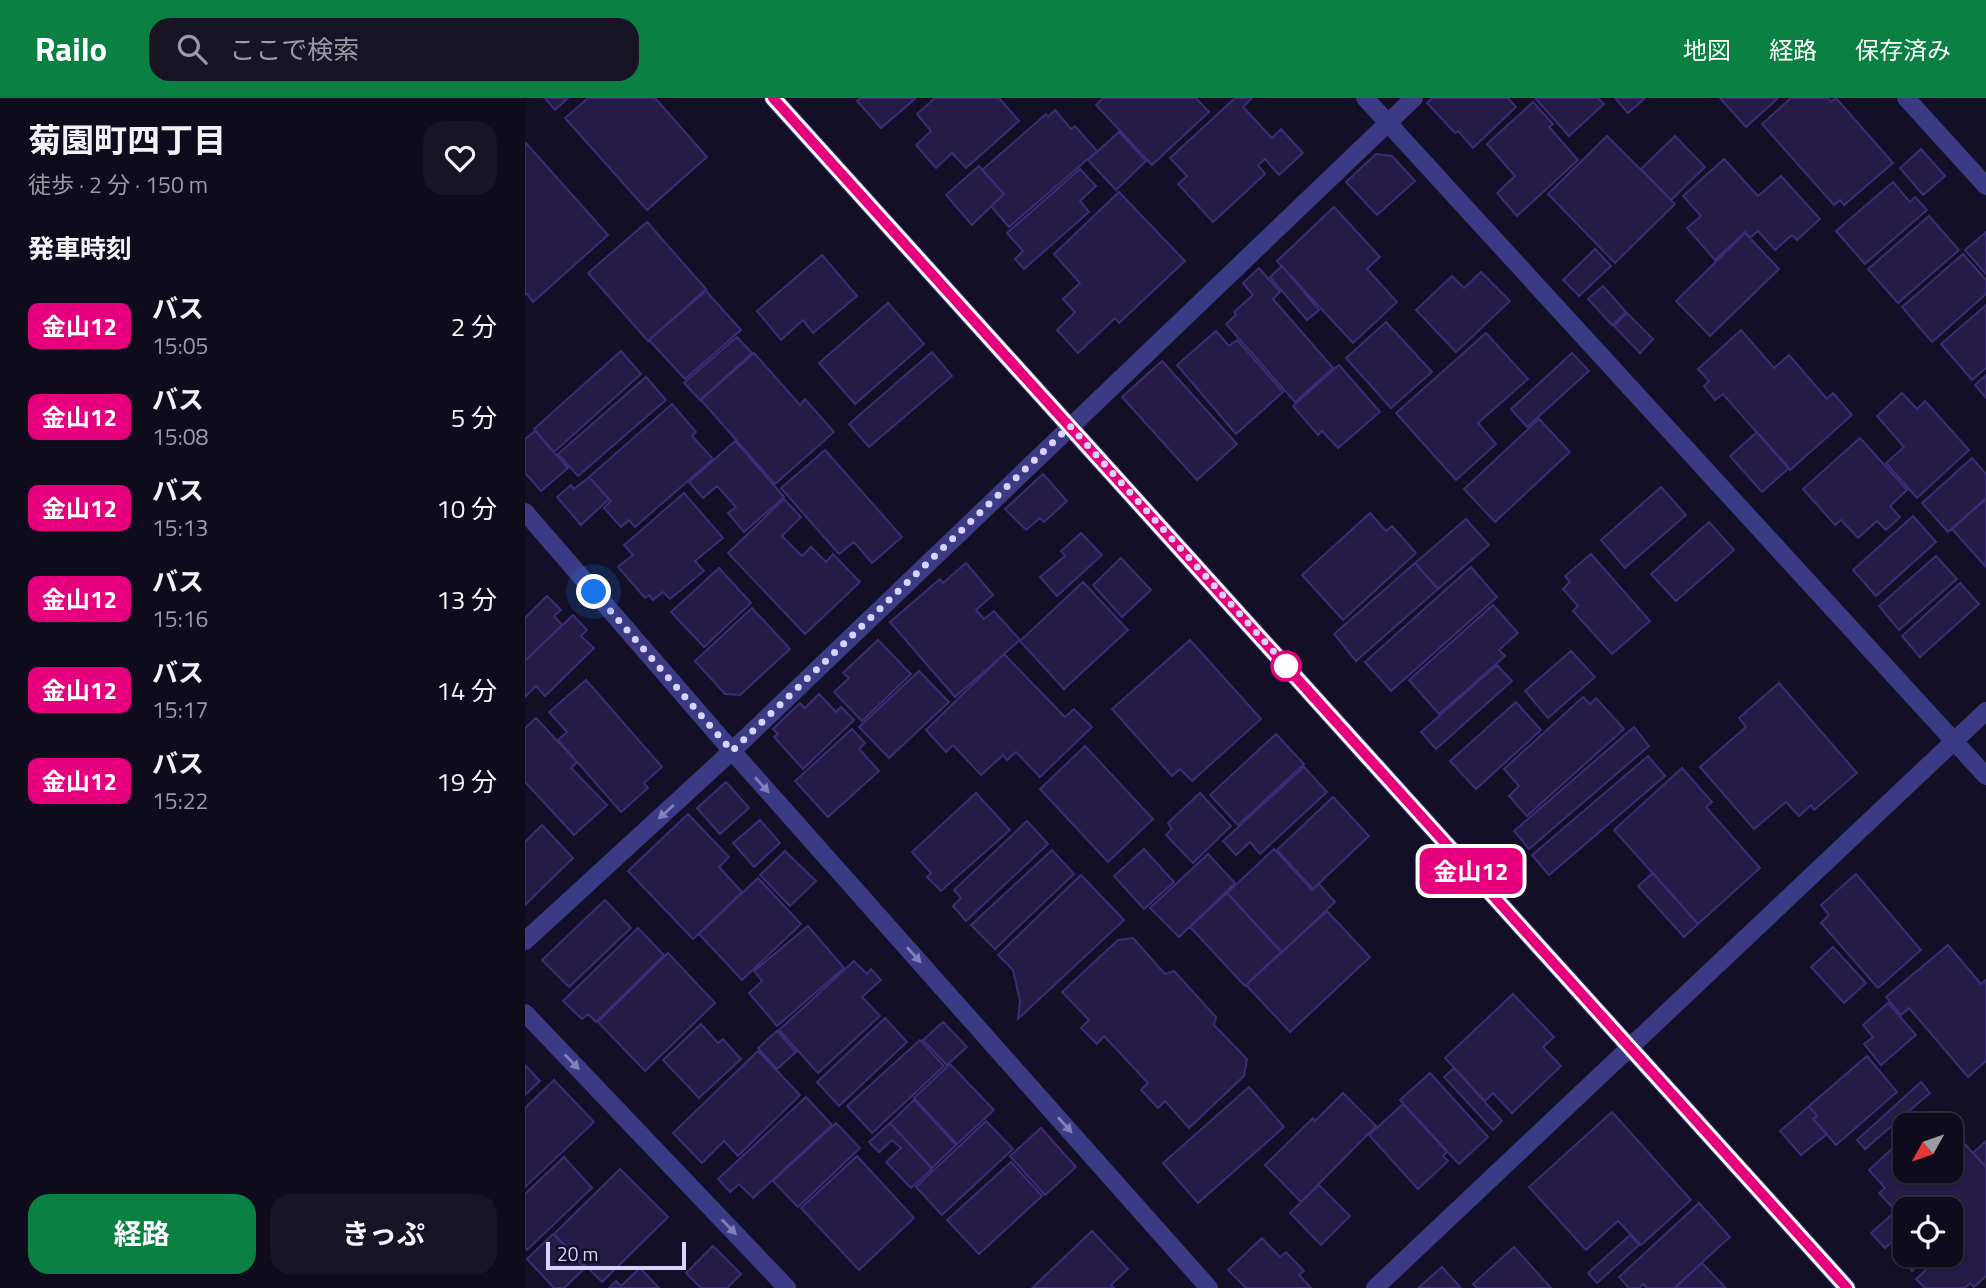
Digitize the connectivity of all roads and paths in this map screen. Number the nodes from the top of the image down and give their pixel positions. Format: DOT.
graph roads {
  1 [pos="773,98"];
  2 [pos="1364,98"];
  3 [pos="1414,98"];
  4 [pos="1906,98"];
  5 [pos="1387,124"];
  6 [pos="1986,186"];
  7 [pos="1070,426"];
  8 [pos="525,512"];
  9 [pos="1986,710"];
  10 [pos="1955,740"];
  11 [pos="732,751"];
  12 [pos="1986,776"];
  13 [pos="525,941"];
  14 [pos="525,1013"];
  15 [pos="1629,1046"];
  16 [pos="787,1288"];
  17 [pos="1209,1288"];
  18 [pos="1375,1288"];
  19 [pos="1847,1288"];
  1 -- 7 [label="street"];
  2 -- 5 [label="street"];
  3 -- 5 [label="street"];
  4 -- 6 [label="street"];
  5 -- 7 [label="street"];
  5 -- 10 [label="street"];
  7 -- 11 [label="street"];
  7 -- 15 [label="street"];
  8 -- 11 [label="street"];
  9 -- 10 [label="street"];
  10 -- 12 [label="street"];
  10 -- 15 [label="street"];
  11 -- 13 [label="street, one-way"];
  11 -- 17 [label="street, one-way"];
  14 -- 16 [label="street, one-way"];
  15 -- 18 [label="street"];
  15 -- 19 [label="street"];
}
